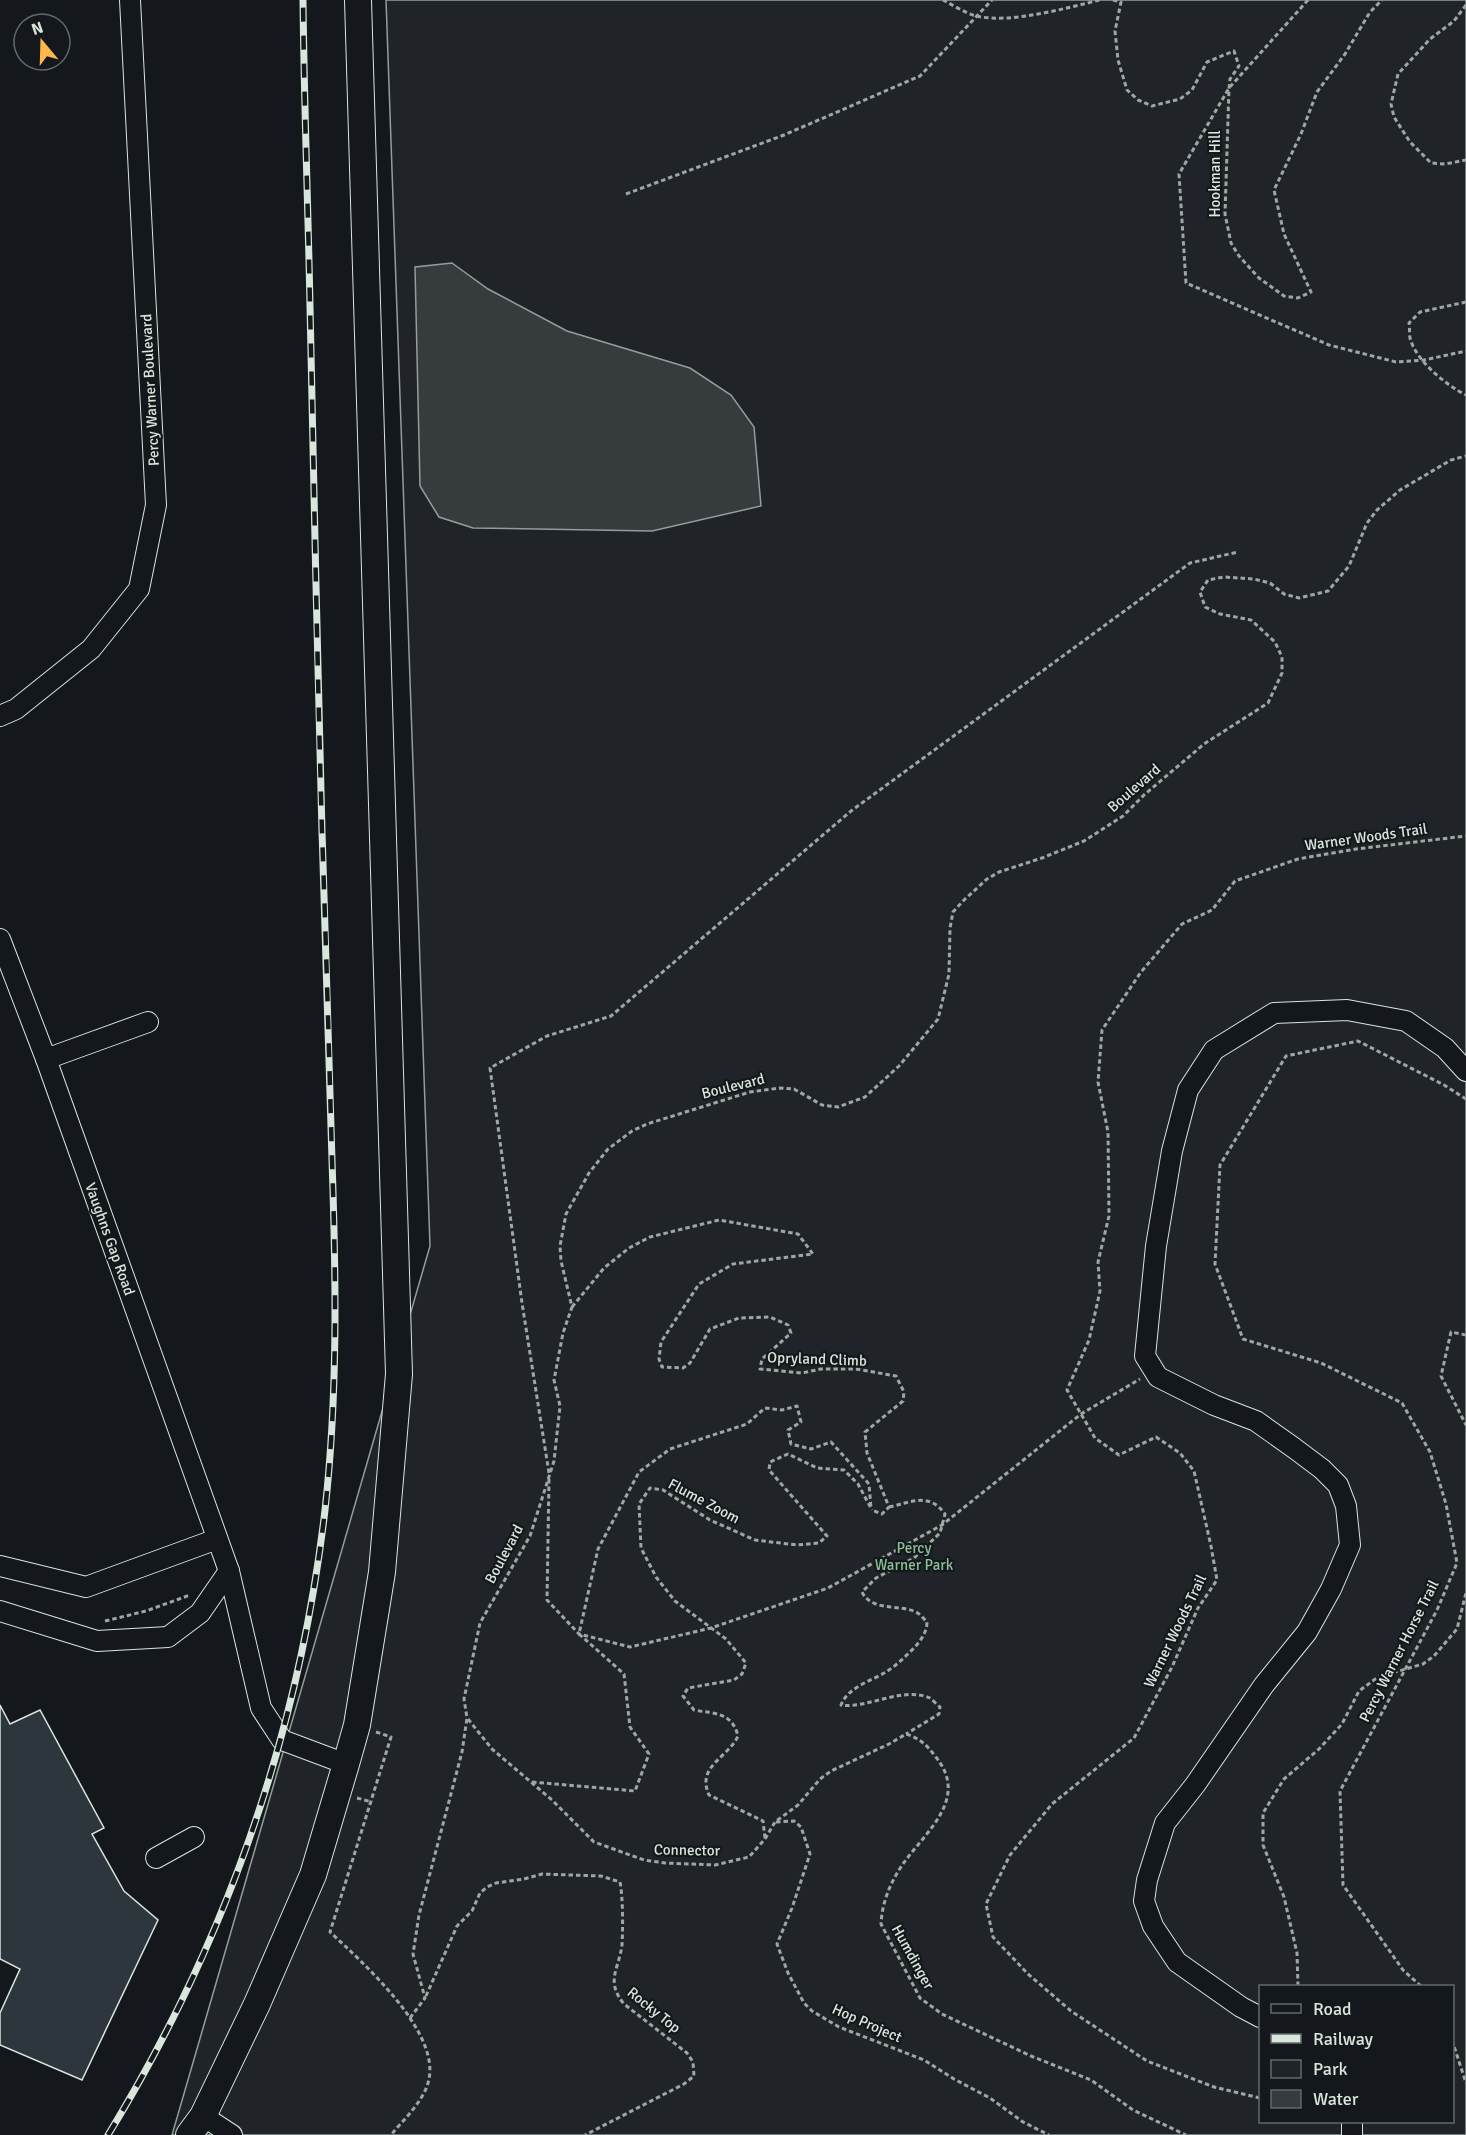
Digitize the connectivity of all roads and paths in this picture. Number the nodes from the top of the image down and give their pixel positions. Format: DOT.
graph roads {
  1 [pos="130,0"];
  2 [pos="358,0"];
  3 [pos="943,0"];
  4 [pos="992,0"];
  5 [pos="1100,0"];
  6 [pos="1113,0"];
  7 [pos="1308,0"];
  8 [pos="1382,0"];
  9 [pos="1466,5"];
  10 [pos="976,16"];
  11 [pos="1229,88"];
  12 [pos="1466,160"];
  13 [pos="626,194"];
  14 [pos="1466,302"];
  15 [pos="1466,351"];
  16 [pos="1424,360"];
  17 [pos="1466,395"];
  18 [pos="1466,456"];
  19 [pos="1238,552"];
  20 [pos="0,716"];
  21 [pos="1466,836"];
  22 [pos="0,939"];
  23 [pos="148,1022"];
  24 [pos="46,1059"];
  25 [pos="1466,1071"];
  26 [pos="1466,1099"];
  27 [pos="572,1307"];
  28 [pos="1466,1335"];
  29 [pos="1154,1370"];
  30 [pos="1081,1414"];
  31 [pos="1466,1425"];
  32 [pos="549,1476"];
  33 [pos="889,1507"];
  34 [pos="872,1510"];
  35 [pos="942,1525"];
  36 [pos="218,1539"];
  37 [pos="0,1566"];
  38 [pos="229,1571"];
  39 [pos="196,1592"];
  40 [pos="1466,1593"];
  41 [pos="0,1611"];
  42 [pos="96,1623"];
  43 [pos="711,1628"];
  44 [pos="579,1634"];
  45 [pos="1404,1669"];
  46 [pos="467,1718"];
  47 [pos="357,1725"];
  48 [pos="906,1734"];
  49 [pos="346,1764"];
  50 [pos="531,1782"];
  51 [pos="357,1798"];
  52 [pos="372,1802"];
  53 [pos="775,1822"];
  54 [pos="194,1837"];
  55 [pos="765,1839"];
  56 [pos="156,1858"];
  57 [pos="1298,1985"];
  58 [pos="1420,1985"];
  59 [pos="425,1998"];
  60 [pos="1259,2016"];
  61 [pos="410,2018"];
  62 [pos="1454,2046"];
  63 [pos="1466,2083"];
  64 [pos="1259,2098"];
  65 [pos="196,2126"];
  66 [pos="232,2135"];
  67 [pos="391,2135"];
  68 [pos="585,2135"];
  69 [pos="1048,2135"];
  70 [pos="1186,2135"];
  1 -- 20 [label="street, Percy Warner Boulevard"];
  2 -- 47 [label="main road"];
  3 -- 10 [label="path"];
  4 -- 10 [label="path"];
  5 -- 10 [label="path"];
  6 -- 11 [label="path, Hookman Hill"];
  7 -- 11 [label="path"];
  8 -- 11 [label="path, Hookman Hill"];
  9 -- 12 [label="path"];
  10 -- 13 [label="path"];
  11 -- 16 [label="path"];
  14 -- 16 [label="path"];
  15 -- 16 [label="path"];
  16 -- 17 [label="path"];
  18 -- 27 [label="path, Boulevard"];
  19 -- 32 [label="path"];
  21 -- 30 [label="path, Warner Woods Trail"];
  22 -- 24 [label="street, Vaughns Gap Road"];
  23 -- 24 [label="street"];
  24 -- 36 [label="street, Vaughns Gap Road"];
  25 -- 29 [label="street"];
  26 -- 45 [label="path, Percy Warner Horse Trail"];
  27 -- 32 [label="path, Boulevard"];
  27 -- 33 [label="path, Opryland Climb"];
  28 -- 31 [label="path"];
  29 -- 30 [label="path"];
  29 -- 60 [label="street"];
  30 -- 35 [label="path"];
  30 -- 64 [label="path, Warner Woods Trail"];
  32 -- 44 [label="path"];
  32 -- 46 [label="path, Boulevard"];
  33 -- 34 [label="path"];
  33 -- 35 [label="path"];
  34 -- 43 [label="path, Flume Zoom"];
  34 -- 44 [label="path"];
  35 -- 43 [label="path"];
  35 -- 48 [label="path, Connector"];
  36 -- 37 [label="street"];
  36 -- 38 [label="street, Vaughns Gap Road"];
  38 -- 41 [label="street"];
  38 -- 49 [label="street, Vaughns Gap Road"];
  39 -- 42 [label="path"];
  40 -- 45 [label="path"];
  43 -- 44 [label="path"];
  43 -- 55 [label="path, Flume Zoom"];
  44 -- 50 [label="path"];
  45 -- 57 [label="path"];
  45 -- 58 [label="path, Percy Warner Horse Trail"];
  46 -- 50 [label="path, Connector"];
  46 -- 59 [label="path, Boulevard"];
  47 -- 49 [label="main road"];
  47 -- 52 [label="path"];
  48 -- 53 [label="path, Connector"];
  48 -- 70 [label="path, Humdinger"];
  49 -- 65 [label="main road"];
  50 -- 55 [label="path, Connector"];
  51 -- 52 [label="path"];
  52 -- 61 [label="path"];
  53 -- 55 [label="path, Connector"];
  53 -- 69 [label="path, Hop Project"];
  54 -- 56 [label="street"];
  59 -- 61 [label="path"];
  59 -- 68 [label="path, Rocky Top"];
  61 -- 67 [label="path"];
  62 -- 63 [label="path"];
  65 -- 66 [label="street"];
}
